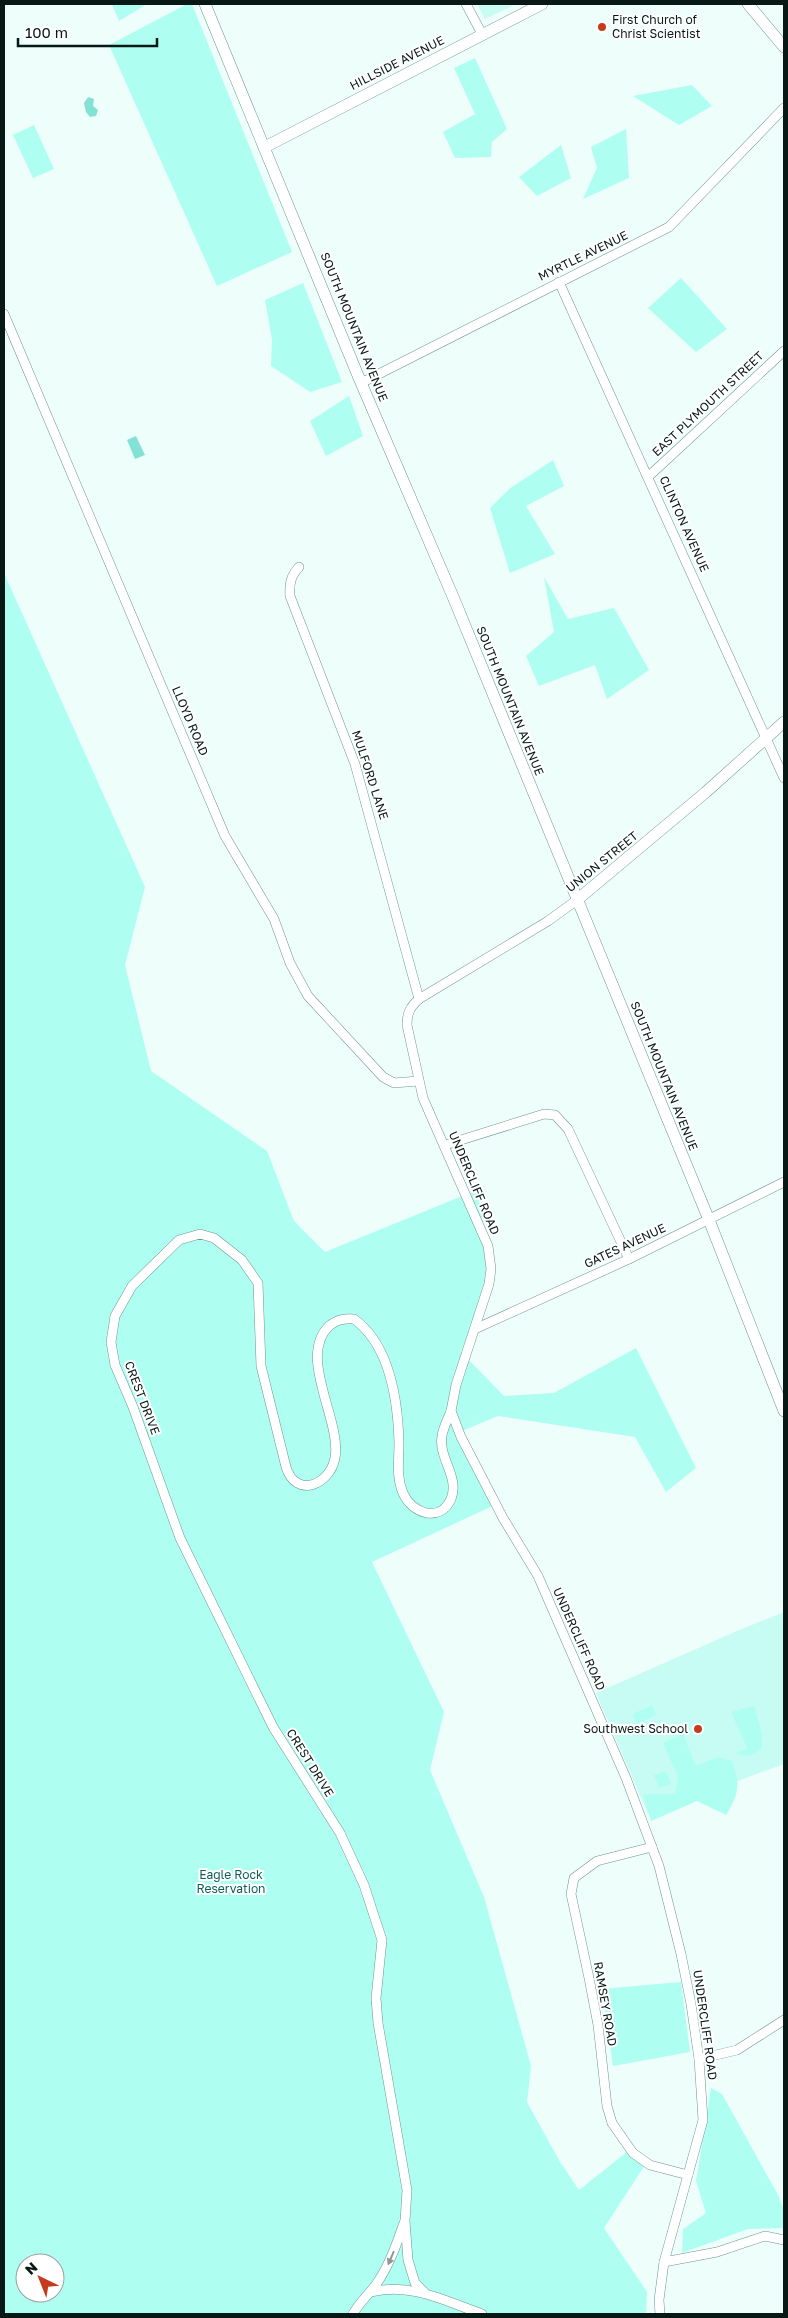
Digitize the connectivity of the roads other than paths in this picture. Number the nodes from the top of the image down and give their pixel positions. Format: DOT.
graph roads {
  1 [pos="205,4"];
  2 [pos="466,4"];
  3 [pos="542,4"];
  4 [pos="748,4"];
  5 [pos="482,34"];
  6 [pos="784,46"];
  7 [pos="784,108"];
  8 [pos="265,147"];
  9 [pos="559,282"];
  10 [pos="4,314"];
  11 [pos="784,351"];
  12 [pos="361,383"];
  13 [pos="649,476"];
  14 [pos="299,567"];
  15 [pos="784,722"];
  16 [pos="766,738"];
  17 [pos="784,778"];
  18 [pos="577,900"];
  19 [pos="419,998"];
  20 [pos="418,1080"];
  21 [pos="445,1145"];
  22 [pos="784,1182"];
  23 [pos="709,1220"];
  24 [pos="629,1259"];
  25 [pos="475,1329"];
  26 [pos="452,1411"];
  27 [pos="784,1411"];
  28 [pos="652,1847"];
  29 [pos="784,2020"];
  30 [pos="699,2059"];
  31 [pos="688,2176"];
  32 [pos="405,2221"];
  33 [pos="784,2240"];
  34 [pos="664,2262"];
  35 [pos="371,2292"];
  36 [pos="425,2293"];
  37 [pos="353,2314"];
  38 [pos="482,2314"];
  39 [pos="660,2314"];
  1 -- 8 [label="street, SOUTH MOUNTAIN AVENUE"];
  2 -- 5 [label="street"];
  3 -- 5 [label="street, HILLSIDE AVENUE"];
  4 -- 6 [label="street"];
  5 -- 8 [label="street, HILLSIDE AVENUE"];
  7 -- 9 [label="street, MYRTLE AVENUE"];
  8 -- 12 [label="street, SOUTH MOUNTAIN AVENUE"];
  9 -- 12 [label="street, MYRTLE AVENUE"];
  9 -- 13 [label="street, CLINTON AVENUE"];
  10 -- 20 [label="street, LLOYD ROAD"];
  11 -- 13 [label="street, EAST PLYMOUTH STREET"];
  12 -- 18 [label="street, SOUTH MOUNTAIN AVENUE"];
  13 -- 16 [label="street, CLINTON AVENUE"];
  14 -- 19 [label="street, MULFORD LANE"];
  15 -- 16 [label="street, UNION STREET"];
  16 -- 17 [label="street, CLINTON AVENUE"];
  16 -- 18 [label="street, UNION STREET"];
  18 -- 19 [label="street, UNION STREET"];
  18 -- 23 [label="street, SOUTH MOUNTAIN AVENUE"];
  19 -- 20 [label="street, UNDERCLIFF ROAD"];
  20 -- 21 [label="street, UNDERCLIFF ROAD"];
  21 -- 24 [label="street"];
  21 -- 25 [label="street, UNDERCLIFF ROAD"];
  22 -- 23 [label="street, GATES AVENUE"];
  23 -- 24 [label="street, GATES AVENUE"];
  23 -- 27 [label="street, SOUTH MOUNTAIN AVENUE"];
  24 -- 25 [label="street, GATES AVENUE"];
  25 -- 26 [label="street, UNDERCLIFF ROAD"];
  26 -- 28 [label="street, UNDERCLIFF ROAD"];
  26 -- 32 [label="street, CREST DRIVE"];
  28 -- 30 [label="street, UNDERCLIFF ROAD"];
  28 -- 31 [label="street, RAMSEY ROAD"];
  29 -- 30 [label="street"];
  30 -- 31 [label="street, UNDERCLIFF ROAD"];
  31 -- 34 [label="street, UNDERCLIFF ROAD"];
  32 -- 35 [label="street, CREST DRIVE, one-way"];
  32 -- 36 [label="street, CREST DRIVE"];
  33 -- 34 [label="street"];
  34 -- 39 [label="street, UNDERCLIFF ROAD"];
  35 -- 36 [label="street"];
  35 -- 37 [label="street, CREST DRIVE"];
  36 -- 38 [label="street"];
}
